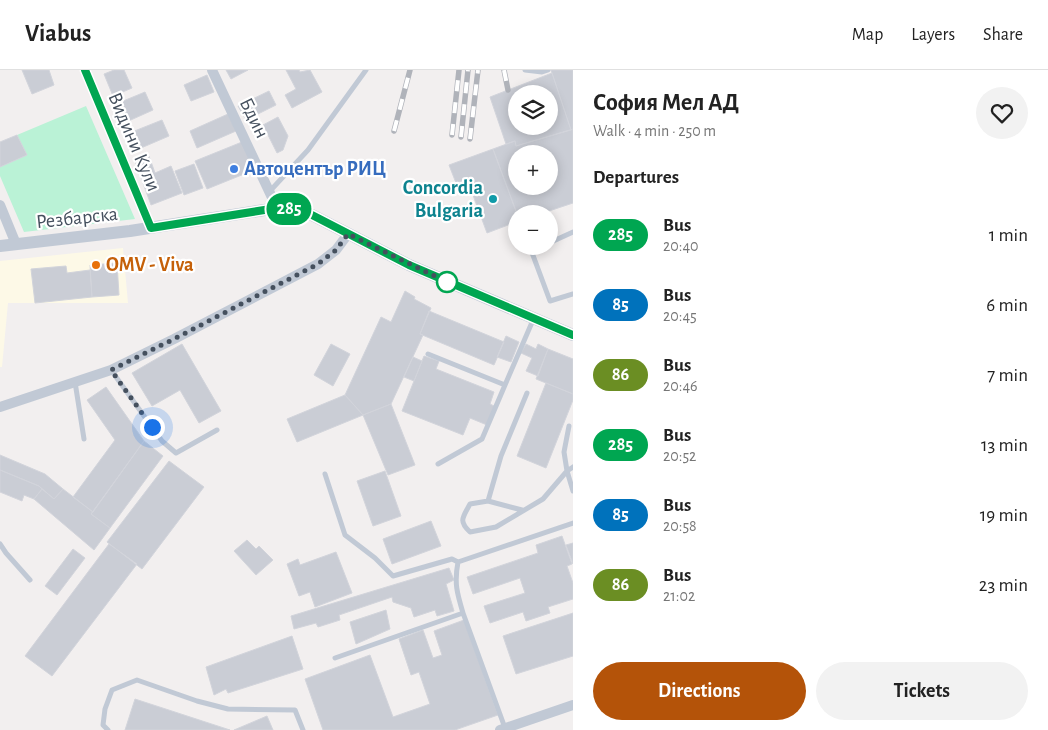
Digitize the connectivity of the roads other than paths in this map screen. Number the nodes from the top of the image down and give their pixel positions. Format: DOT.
graph roads {
  1 [pos="85,70"];
  2 [pos="212,70"];
  3 [pos="366,70"];
  4 [pos="525,70"];
  5 [pos="548,70"];
  6 [pos="270,191"];
  7 [pos="0,205"];
  8 [pos="277,208"];
  9 [pos="151,228"];
  10 [pos="573,232"];
  11 [pos="348,234"];
  12 [pos="558,239"];
  13 [pos="16,244"];
  14 [pos="0,246"];
  15 [pos="533,255"];
  16 [pos="573,294"];
  17 [pos="534,319"];
  18 [pos="573,335"];
  19 [pos="428,354"];
  20 [pos="111,370"];
  21 [pos="75,382"];
  22 [pos="505,385"];
  23 [pos="528,392"];
  24 [pos="0,407"];
  25 [pos="569,426"];
  26 [pos="217,430"];
  27 [pos="84,439"];
  28 [pos="438,464"];
  29 [pos="573,467"];
  30 [pos="567,472"];
  31 [pos="325,474"];
  32 [pos="573,491"];
  33 [pos="488,501"];
  34 [pos="522,510"];
  35 [pos="573,523"];
  36 [pos="0,544"];
  37 [pos="458,562"];
  38 [pos="30,580"];
  39 [pos="463,613"];
  40 [pos="335,658"];
  41 [pos="573,705"];
  42 [pos="502,729"];
  43 [pos="108,730"];
  44 [pos="303,730"];
  1 -- 9 [label="street, Видини Кули"];
  2 -- 6 [label="street, Бдин"];
  3 -- 6 [label="lane"];
  4 -- 5 [label="lane"];
  6 -- 8 [label="street, Бдин"];
  7 -- 13 [label="street"];
  8 -- 9 [label="street, Резбарска"];
  8 -- 11 [label="street, Резбарска"];
  9 -- 13 [label="street, Резбарска"];
  10 -- 12 [label="lane"];
  11 -- 17 [label="street, Резбарска"];
  11 -- 20 [label="street"];
  13 -- 14 [label="street, Резбарска"];
  15 -- 16 [label="lane"];
  17 -- 18 [label="street, Резбарска"];
  17 -- 22 [label="lane"];
  19 -- 22 [label="lane"];
  20 -- 21 [label="street"];
  20 -- 26 [label="lane"];
  21 -- 24 [label="street"];
  21 -- 27 [label="lane"];
  22 -- 28 [label="lane"];
  23 -- 33 [label="lane"];
  25 -- 30 [label="lane"];
  29 -- 30 [label="lane"];
  30 -- 32 [label="lane"];
  30 -- 34 [label="lane"];
  31 -- 37 [label="lane"];
  33 -- 34 [label="lane"];
  33 -- 34 [label="lane"];
  35 -- 37 [label="lane"];
  36 -- 38 [label="lane"];
  37 -- 39 [label="lane"];
  39 -- 40 [label="lane"];
  39 -- 42 [label="lane"];
  41 -- 42 [label="street"];
  43 -- 44 [label="lane"];
}
